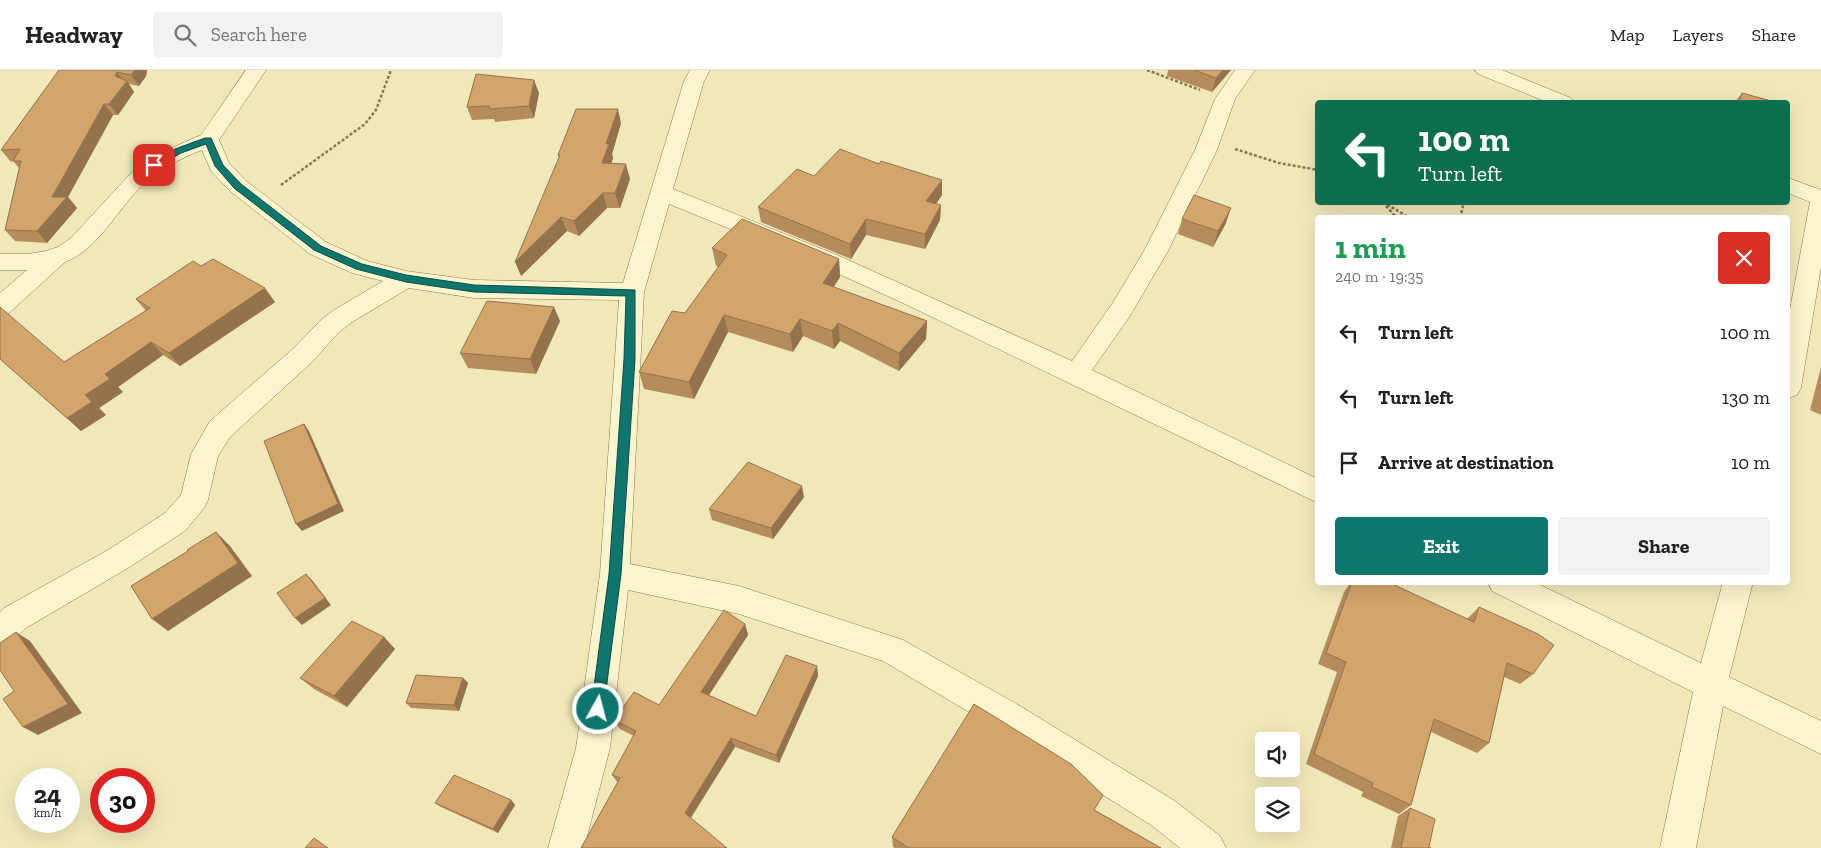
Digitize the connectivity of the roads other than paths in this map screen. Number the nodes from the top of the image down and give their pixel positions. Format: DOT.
graph roads {
  1 [pos="256,70"];
  2 [pos="700,70"];
  3 [pos="1245,70"];
  4 [pos="1485,70"];
  5 [pos="1559,100"];
  6 [pos="208,140"];
  7 [pos="1790,187"];
  8 [pos="662,193"];
  9 [pos="1821,199"];
  10 [pos="55,258"];
  11 [pos="0,262"];
  12 [pos="406,279"];
  13 [pos="632,292"];
  14 [pos="0,307"];
  15 [pos="1076,374"];
  16 [pos="1790,377"];
  17 [pos="1315,491"];
  18 [pos="615,574"];
  19 [pos="1509,585"];
  20 [pos="1737,585"];
  21 [pos="0,633"];
  22 [pos="1711,684"];
  23 [pos="1821,738"];
  24 [pos="566,848"];
  25 [pos="1208,848"];
  26 [pos="1678,848"];
  1 -- 6 [label="street"];
  2 -- 8 [label="street"];
  3 -- 15 [label="street"];
  4 -- 5 [label="street"];
  6 -- 10 [label="street"];
  6 -- 12 [label="street"];
  7 -- 9 [label="street"];
  8 -- 13 [label="street"];
  8 -- 15 [label="street"];
  9 -- 16 [label="street"];
  10 -- 11 [label="street"];
  10 -- 14 [label="street"];
  12 -- 13 [label="street"];
  12 -- 21 [label="street"];
  13 -- 18 [label="street"];
  15 -- 17 [label="street"];
  18 -- 24 [label="street"];
  18 -- 25 [label="street"];
  19 -- 22 [label="street"];
  20 -- 22 [label="street"];
  22 -- 23 [label="street"];
  22 -- 26 [label="street"];
}
